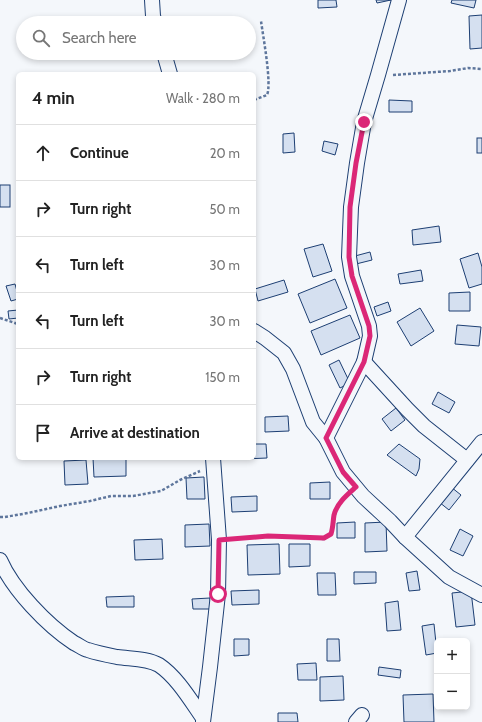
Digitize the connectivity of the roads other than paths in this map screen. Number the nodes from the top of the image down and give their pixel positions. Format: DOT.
graph roads {
  1 [pos="152,0"];
  2 [pos="399,0"];
  3 [pos="153,16"];
  4 [pos="166,60"];
  5 [pos="169,72"];
  6 [pos="256,331"];
  7 [pos="364,362"];
  8 [pos="326,438"];
  9 [pos="482,442"];
  10 [pos="467,460"];
  11 [pos="213,461"];
  12 [pos="405,537"];
  13 [pos="0,560"];
  14 [pos="482,595"];
  15 [pos="203,720"];
  1 -- 3 [label="street"];
  2 -- 7 [label="street"];
  4 -- 5 [label="street"];
  6 -- 8 [label="street"];
  7 -- 8 [label="street"];
  7 -- 10 [label="street"];
  8 -- 12 [label="street"];
  9 -- 10 [label="street"];
  10 -- 12 [label="street"];
  11 -- 15 [label="street"];
  12 -- 14 [label="street"];
  13 -- 15 [label="street"];
}
